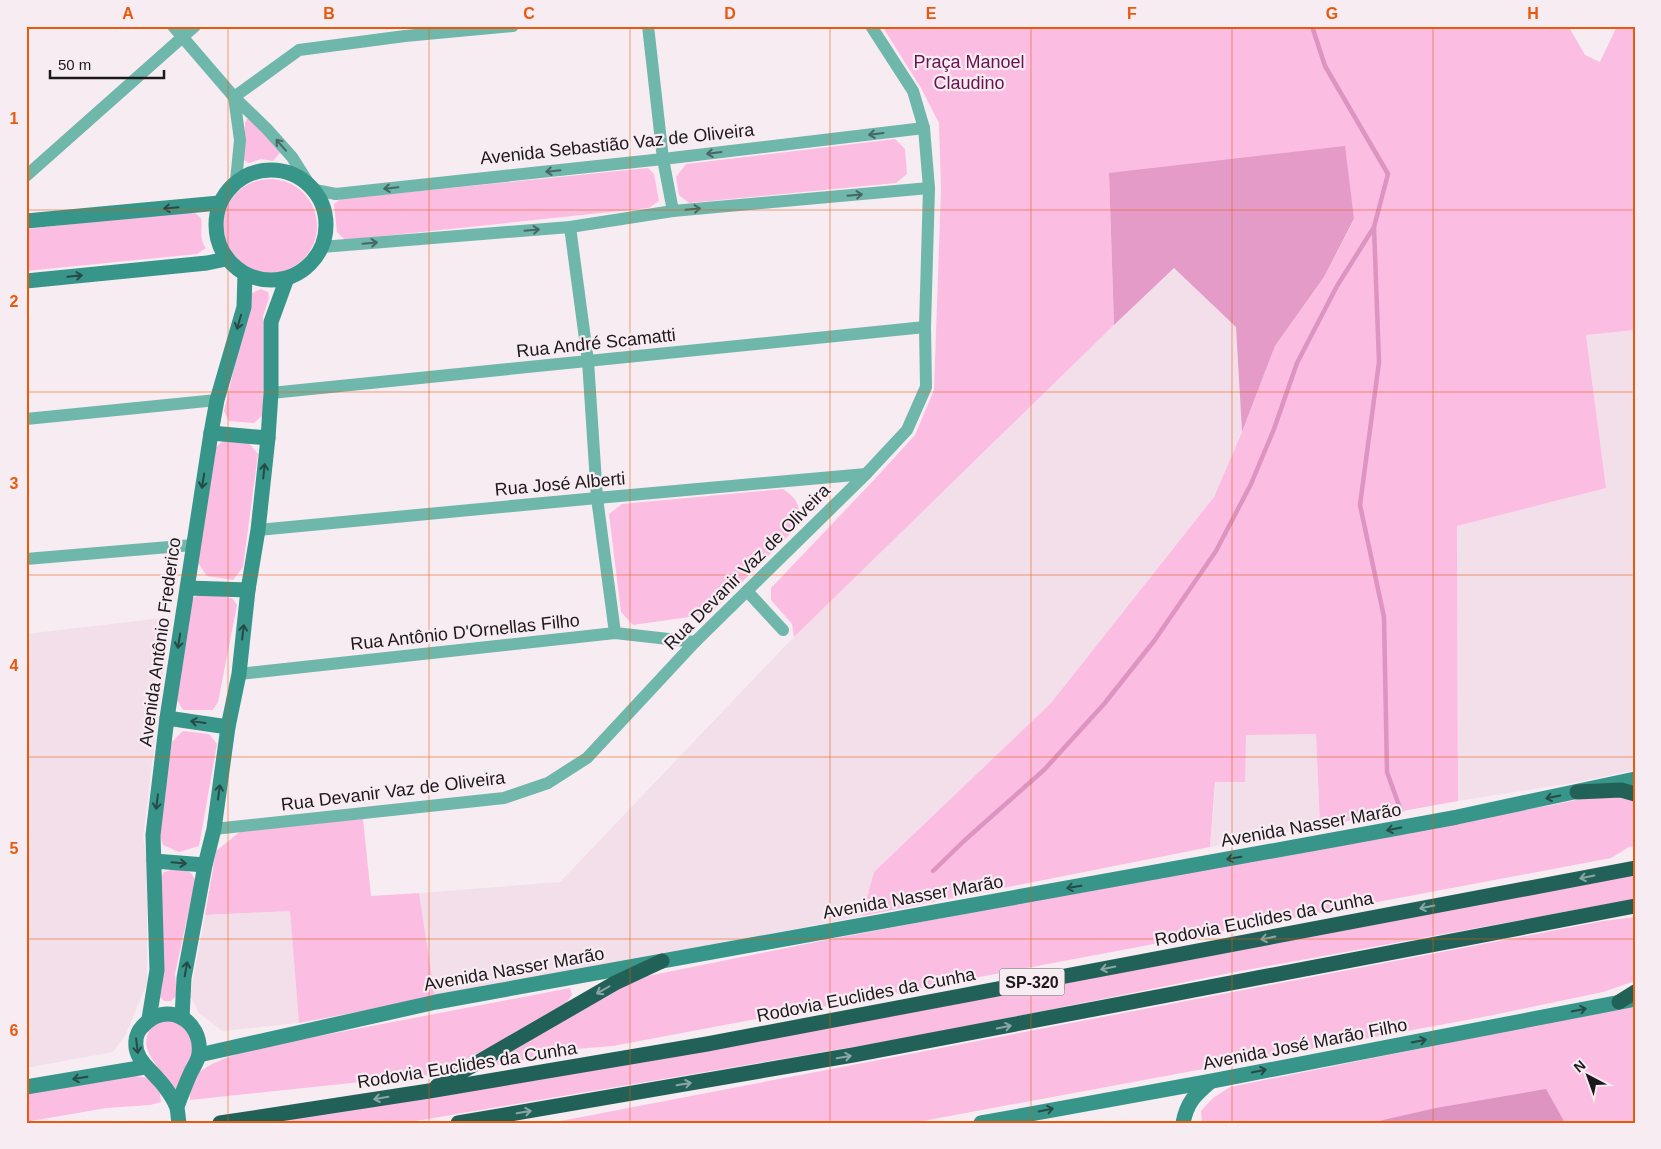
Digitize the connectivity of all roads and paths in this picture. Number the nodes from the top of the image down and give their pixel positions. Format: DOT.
graph roads {
  1 [pos="173,26"];
  2 [pos="195,26"];
  3 [pos="416,26"];
  4 [pos="513,26"];
  5 [pos="648,26"];
  6 [pos="871,26"];
  7 [pos="406,36"];
  8 [pos="182,37"];
  9 [pos="234,97"];
  10 [pos="924,128"];
  11 [pos="663,159"];
  12 [pos="26,176"];
  13 [pos="236,181"];
  14 [pos="312,187"];
  15 [pos="929,188"];
  16 [pos="219,203"];
  17 [pos="673,211"];
  18 [pos="26,221"];
  19 [pos="570,227"];
  20 [pos="322,247"];
  21 [pos="226,258"];
  22 [pos="245,274"];
  23 [pos="287,278"];
  24 [pos="26,281"];
  25 [pos="926,328"];
  26 [pos="588,361"];
  27 [pos="271,393"];
  28 [pos="217,400"];
  29 [pos="26,419"];
  30 [pos="211,433"];
  31 [pos="268,438"];
  32 [pos="866,474"];
  33 [pos="597,498"];
  34 [pos="258,530"];
  35 [pos="193,545"];
  36 [pos="26,559"];
  37 [pos="188,588"];
  38 [pos="248,590"];
  39 [pos="747,591"];
  40 [pos="783,630"];
  41 [pos="615,633"];
  42 [pos="695,642"];
  43 [pos="239,674"];
  44 [pos="167,718"];
  45 [pos="228,726"];
  46 [pos="1635,779"];
  47 [pos="1577,792"];
  48 [pos="1635,794"];
  49 [pos="214,829"];
  50 [pos="154,861"];
  51 [pos="205,865"];
  52 [pos="1635,868"];
  53 [pos="1635,906"];
  54 [pos="662,961"];
  55 [pos="1635,992"];
  56 [pos="1635,999"];
  57 [pos="1619,1002"];
  58 [pos="182,1018"];
  59 [pos="149,1019"];
  60 [pos="199,1055"];
  61 [pos="145,1066"];
  62 [pos="1212,1081"];
  63 [pos="26,1088"];
  64 [pos="429,1091"];
  65 [pos="178,1115"];
  66 [pos="220,1123"];
  67 [pos="458,1123"];
  68 [pos="981,1123"];
  69 [pos="1182,1123"];
  1 -- 8 [label="street"];
  2 -- 8 [label="street"];
  3 -- 7 [label="street"];
  4 -- 7 [label="street"];
  5 -- 11 [label="street"];
  6 -- 10 [label="street, Rua Devanir Vaz de Oliveira"];
  7 -- 9 [label="street"];
  8 -- 9 [label="street"];
  8 -- 12 [label="street"];
  9 -- 13 [label="street"];
  14 -- 9 [label="street, one-way"];
  10 -- 11 [label="street, Avenida Sebastião Vaz de Oliveira, one-way"];
  10 -- 15 [label="street, Rua Devanir Vaz de Oliveira"];
  11 -- 14 [label="street, Avenida Sebastião Vaz de Oliveira, one-way"];
  11 -- 17 [label="street"];
  13 -- 14 [label="street"];
  13 -- 16 [label="street"];
  14 -- 20 [label="street"];
  17 -- 15 [label="street, one-way"];
  15 -- 25 [label="street, Rua Devanir Vaz de Oliveira"];
  16 -- 18 [label="street, one-way"];
  16 -- 21 [label="street"];
  17 -- 19 [label="street"];
  20 -- 19 [label="street, one-way"];
  19 -- 26 [label="street"];
  20 -- 23 [label="street"];
  21 -- 22 [label="street"];
  24 -- 21 [label="street, one-way"];
  22 -- 23 [label="street"];
  22 -- 28 [label="street, Avenida Antônio Frederico, one-way"];
  23 -- 27 [label="street"];
  25 -- 26 [label="street, Rua André Scamatti"];
  25 -- 32 [label="street, Rua Devanir Vaz de Oliveira"];
  26 -- 27 [label="street, Rua André Scamatti"];
  26 -- 33 [label="street"];
  27 -- 31 [label="street"];
  28 -- 29 [label="street"];
  28 -- 30 [label="street, Avenida Antônio Frederico"];
  30 -- 31 [label="street"];
  30 -- 35 [label="street, Avenida Antônio Frederico, one-way"];
  34 -- 31 [label="street, one-way"];
  32 -- 33 [label="street, Rua José Alberti"];
  32 -- 39 [label="street, Rua Devanir Vaz de Oliveira"];
  33 -- 34 [label="street, Rua José Alberti"];
  33 -- 41 [label="street"];
  34 -- 38 [label="street"];
  35 -- 36 [label="street"];
  35 -- 37 [label="street, Avenida Antônio Frederico"];
  37 -- 38 [label="street"];
  37 -- 44 [label="street, Avenida Antônio Frederico, one-way"];
  43 -- 38 [label="street, one-way"];
  39 -- 40 [label="street"];
  39 -- 42 [label="street, Rua Devanir Vaz de Oliveira"];
  41 -- 42 [label="street, Rua Antônio D'Ornellas Filho"];
  41 -- 43 [label="street, Rua Antônio D'Ornellas Filho"];
  42 -- 49 [label="street, Rua Devanir Vaz de Oliveira"];
  43 -- 45 [label="street"];
  45 -- 44 [label="street, one-way"];
  44 -- 50 [label="street, Avenida Antônio Frederico, one-way"];
  49 -- 45 [label="street, one-way"];
  46 -- 47 [label="street, Avenida Nasser Marão"];
  47 -- 48 [label="highway"];
  47 -- 54 [label="street, Avenida Nasser Marão, one-way"];
  49 -- 51 [label="street"];
  50 -- 51 [label="street, one-way"];
  50 -- 59 [label="street, Avenida Antônio Frederico"];
  58 -- 51 [label="street, one-way"];
  52 -- 64 [label="highway, Rodovia Euclides da Cunha / SP-320, one-way"];
  67 -- 53 [label="highway, SP-320, one-way"];
  54 -- 60 [label="street, Avenida Nasser Marão"];
  54 -- 64 [label="highway, one-way"];
  55 -- 57 [label="highway"];
  56 -- 57 [label="street, Avenida José Marão Filho"];
  62 -- 57 [label="street, Avenida José Marão Filho, one-way"];
  58 -- 59 [label="street"];
  58 -- 60 [label="street"];
  59 -- 61 [label="street, Avenida Antônio Frederico, one-way"];
  60 -- 65 [label="street, Avenida Antônio Frederico"];
  61 -- 63 [label="street, one-way"];
  61 -- 65 [label="street, Avenida Antônio Frederico"];
  68 -- 62 [label="street, Avenida José Marão Filho, one-way"];
  62 -- 69 [label="street"];
  64 -- 66 [label="highway, Rodovia Euclides da Cunha / SP-320, one-way"];
}
